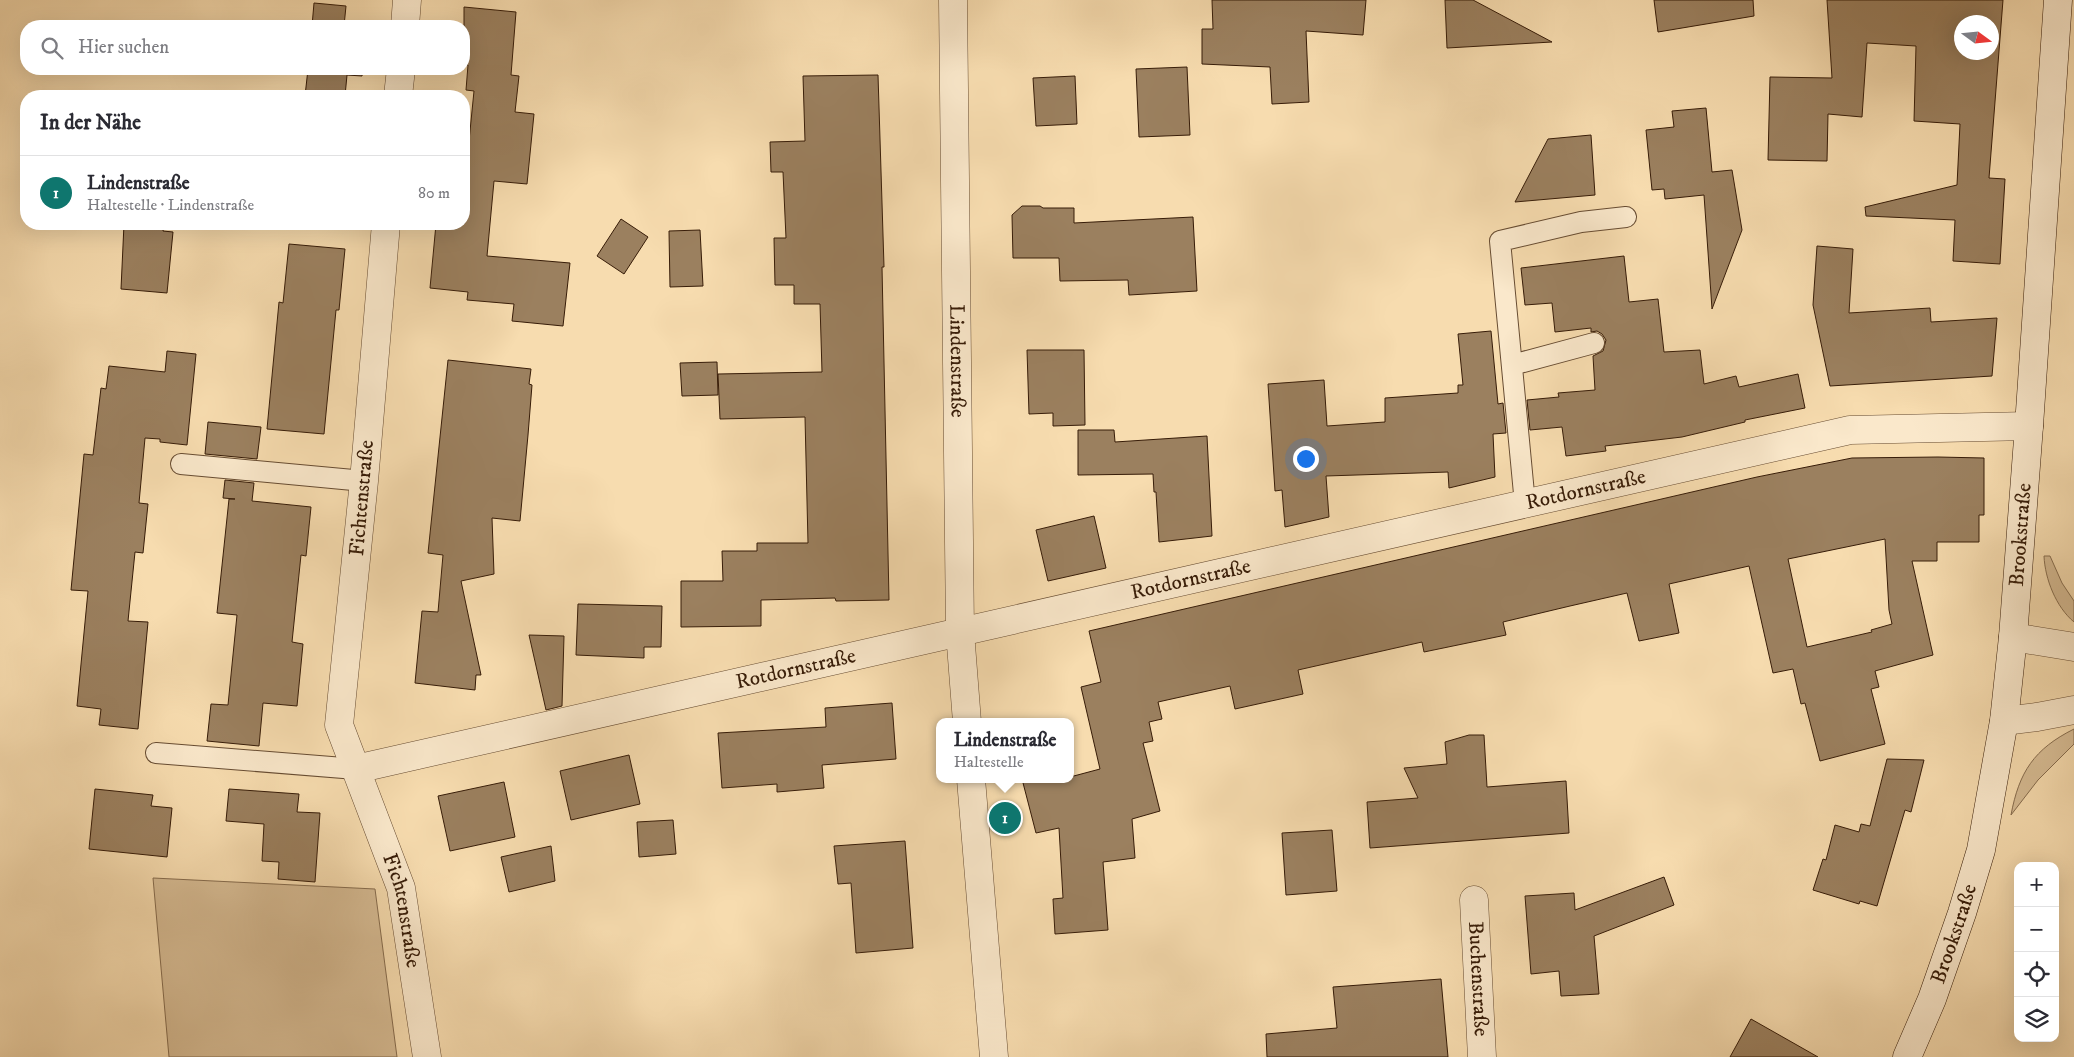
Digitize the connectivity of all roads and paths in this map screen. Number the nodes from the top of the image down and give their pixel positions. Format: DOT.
graph roads {
  1 [pos="408,0"];
  2 [pos="953,0"];
  3 [pos="2058,0"];
  4 [pos="406,20"];
  5 [pos="400,75"];
  6 [pos="399,90"];
  7 [pos="1626,217"];
  8 [pos="385,230"];
  9 [pos="1594,343"];
  10 [pos="1512,365"];
  11 [pos="2029,426"];
  12 [pos="181,464"];
  13 [pos="364,481"];
  14 [pos="1525,504"];
  15 [pos="960,632"];
  16 [pos="2013,637"];
  17 [pos="2074,648"];
  18 [pos="2074,710"];
  19 [pos="967,718"];
  20 [pos="2004,721"];
  21 [pos="156,753"];
  22 [pos="356,769"];
  23 [pos="971,783"];
  24 [pos="1474,900"];
  25 [pos="427,1057"];
  26 [pos="994,1057"];
  27 [pos="1482,1057"];
  28 [pos="1907,1057"];
  1 -- 4 [label="street"];
  2 -- 15 [label="street, Lindenstraße"];
  3 -- 11 [label="street, Brookstraße"];
  5 -- 6 [label="street"];
  7 -- 10 [label="lane"];
  8 -- 13 [label="street, Fichtenstraße"];
  9 -- 10 [label="lane"];
  10 -- 14 [label="lane"];
  11 -- 14 [label="street, Rotdornstraße"];
  11 -- 16 [label="street, Brookstraße"];
  12 -- 13 [label="lane"];
  13 -- 22 [label="street, Fichtenstraße"];
  14 -- 15 [label="street, Rotdornstraße"];
  15 -- 19 [label="street, Lindenstraße"];
  15 -- 22 [label="street, Rotdornstraße"];
  16 -- 17 [label="street"];
  16 -- 20 [label="street, Brookstraße"];
  18 -- 20 [label="street"];
  20 -- 28 [label="street, Brookstraße"];
  21 -- 22 [label="lane"];
  22 -- 25 [label="street, Fichtenstraße"];
  23 -- 26 [label="street"];
  24 -- 27 [label="street, Buchenstraße"];
}
